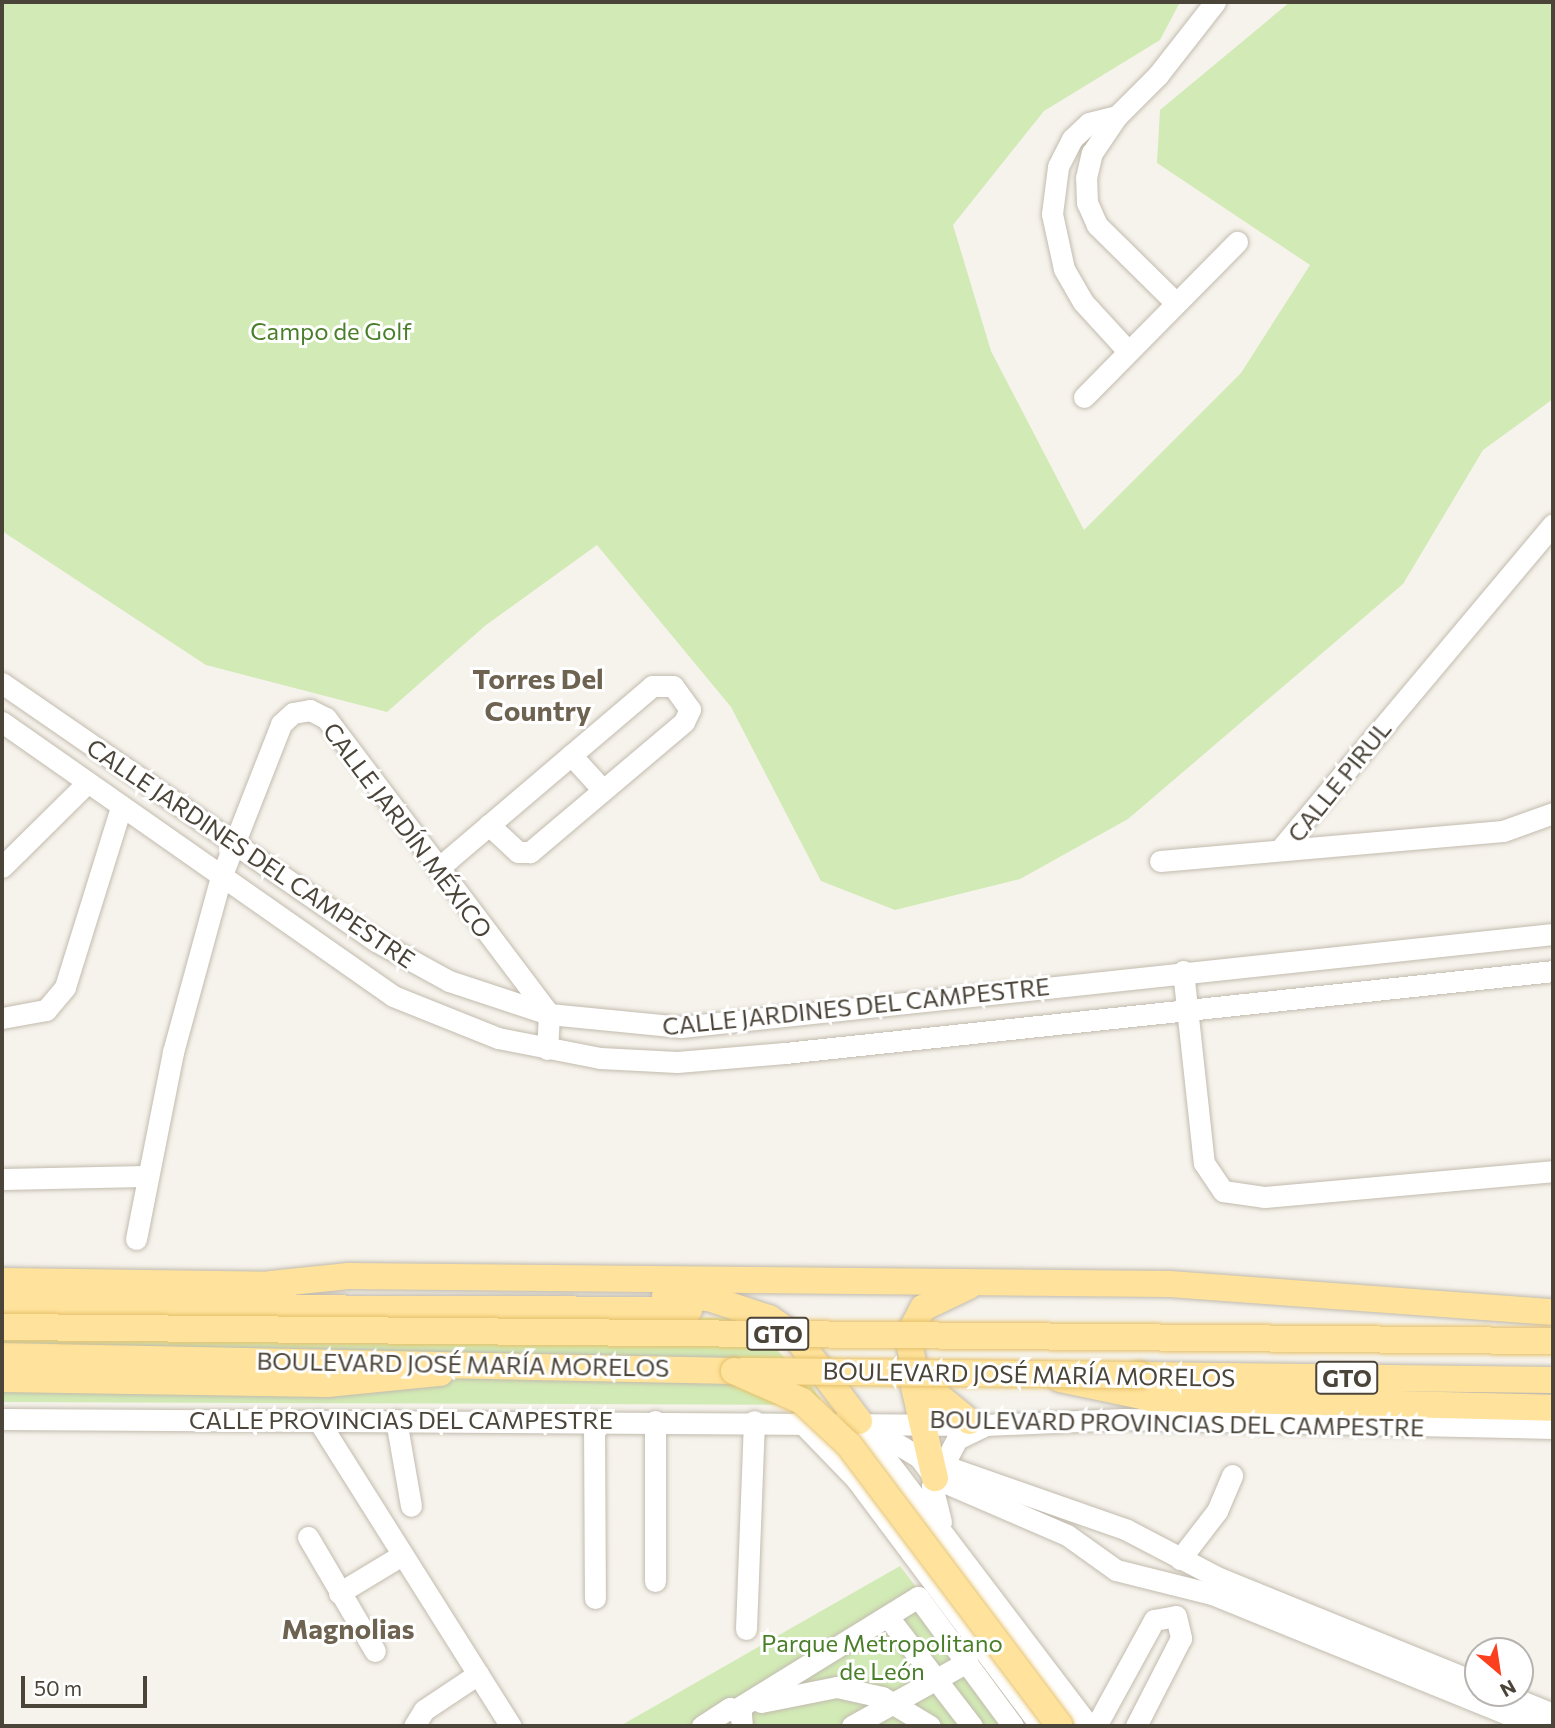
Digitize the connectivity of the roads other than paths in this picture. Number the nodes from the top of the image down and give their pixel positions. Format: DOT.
graph roads {
  1 [pos="1215,2"];
  2 [pos="1117,116"];
  3 [pos="1237,242"];
  4 [pos="1175,302"];
  5 [pos="1127,350"];
  6 [pos="1084,397"];
  7 [pos="1553,524"];
  8 [pos="2,682"];
  9 [pos="22,697"];
  10 [pos="2,722"];
  11 [pos="571,755"];
  12 [pos="87,783"];
  13 [pos="603,790"];
  14 [pos="121,807"];
  15 [pos="1545,818"];
  16 [pos="489,825"];
  17 [pos="233,846"];
  18 [pos="1283,846"];
  19 [pos="1160,861"];
  20 [pos="2,866"];
  21 [pos="438,869"];
  22 [pos="220,880"];
  23 [pos="1553,934"];
  24 [pos="1183,971"];
  25 [pos="1553,971"];
  26 [pos="1188,1008"];
  27 [pos="549,1014"];
  28 [pos="2,1018"];
  29 [pos="547,1049"];
  30 [pos="1553,1171"];
  31 [pos="146,1176"];
  32 [pos="2,1179"];
  33 [pos="135,1239"];
  34 [pos="2,1281"];
  35 [pos="995,1282"];
  36 [pos="271,1284"];
  37 [pos="2,1307"];
  38 [pos="750,1310"];
  39 [pos="1553,1312"];
  40 [pos="2,1327"];
  41 [pos="1553,1341"];
  42 [pos="2,1356"];
  43 [pos="910,1357"];
  44 [pos="463,1365"];
  45 [pos="734,1371"];
  46 [pos="1028,1373"];
  47 [pos="2,1379"];
  48 [pos="1553,1380"];
  49 [pos="1553,1409"];
  50 [pos="2,1419"];
  51 [pos="318,1420"];
  52 [pos="396,1420"];
  53 [pos="594,1420"];
  54 [pos="655,1420"];
  55 [pos="918,1420"];
  56 [pos="754,1421"];
  57 [pos="800,1421"];
  58 [pos="859,1421"];
  59 [pos="978,1423"];
  60 [pos="1553,1428"];
  61 [pos="931,1464"];
  62 [pos="1232,1475"];
  63 [pos="411,1506"];
  64 [pos="1099,1523"];
  65 [pos="308,1537"];
  66 [pos="1087,1549"];
  67 [pos="402,1555"];
  68 [pos="1172,1555"];
  69 [pos="956,1557"];
  70 [pos="1155,1578"];
  71 [pos="655,1581"];
  72 [pos="340,1593"];
  73 [pos="595,1598"];
  74 [pos="888,1617"];
  75 [pos="746,1629"];
  76 [pos="375,1651"];
  77 [pos="967,1662"];
  78 [pos="478,1674"];
  79 [pos="1464,1678"];
  80 [pos="936,1679"];
  81 [pos="1534,1706"];
  82 [pos="889,1707"];
  83 [pos="1553,1714"];
  84 [pos="727,1720"];
  85 [pos="1511,1722"];
  86 [pos="414,1726"];
  87 [pos="511,1726"];
  88 [pos="852,1726"];
  89 [pos="914,1726"];
  90 [pos="930,1726"];
  91 [pos="972,1726"];
  92 [pos="1013,1726"];
  93 [pos="1041,1726"];
  94 [pos="1060,1726"];
  95 [pos="1089,1726"];
  96 [pos="1096,1726"];
  97 [pos="1136,1726"];
  98 [pos="1536,1726"];
  1 -- 2 [label="street"];
  2 -- 4 [label="street"];
  2 -- 5 [label="street"];
  3 -- 4 [label="street"];
  4 -- 5 [label="street"];
  5 -- 6 [label="street"];
  7 -- 18 [label="street, CALLE PIRUL"];
  8 -- 9 [label="street, CALLE JARDINES DEL CAMPESTRE"];
  9 -- 10 [label="street"];
  9 -- 17 [label="street, CALLE JARDINES DEL CAMPESTRE"];
  10 -- 12 [label="street, CALLE JARDINES DEL CAMPESTRE"];
  11 -- 13 [label="street"];
  11 -- 13 [label="street"];
  11 -- 16 [label="street"];
  12 -- 14 [label="street, CALLE JARDINES DEL CAMPESTRE"];
  12 -- 20 [label="street"];
  13 -- 16 [label="street"];
  14 -- 22 [label="street, CALLE JARDINES DEL CAMPESTRE"];
  14 -- 28 [label="street"];
  15 -- 18 [label="street, CALLE PIRUL"];
  16 -- 21 [label="street"];
  17 -- 21 [label="street, CALLE JARDÍN MÉXICO"];
  17 -- 22 [label="street, CALLE JARDÍN MÉXICO"];
  17 -- 27 [label="street, CALLE JARDINES DEL CAMPESTRE"];
  18 -- 19 [label="street"];
  21 -- 27 [label="street, CALLE JARDÍN MÉXICO"];
  22 -- 29 [label="street, CALLE JARDINES DEL CAMPESTRE"];
  22 -- 31 [label="street, CALLE JARDÍN MÉXICO"];
  23 -- 24 [label="street, CALLE JARDINES DEL CAMPESTRE"];
  24 -- 26 [label="street"];
  24 -- 27 [label="street, CALLE JARDINES DEL CAMPESTRE"];
  25 -- 26 [label="street, CALLE JARDINES DEL CAMPESTRE"];
  26 -- 29 [label="street, CALLE JARDINES DEL CAMPESTRE"];
  26 -- 30 [label="street"];
  27 -- 29 [label="street"];
  31 -- 32 [label="street"];
  31 -- 33 [label="street, CALLE JARDÍN MÉXICO"];
  34 -- 36 [label="main road"];
  35 -- 36 [label="main road"];
  35 -- 39 [label="main road"];
  35 -- 43 [label="main road"];
  36 -- 38 [label="main road"];
  37 -- 38 [label="main road"];
  38 -- 58 [label="main road"];
  40 -- 41 [label="main road, BOULEVARD JOSÉ MARÍA MORELOS / GTO, bridge"];
  42 -- 44 [label="main road, BOULEVARD JOSÉ MARÍA MORELOS / GTO"];
  43 -- 55 [label="main road"];
  43 -- 59 [label="main road"];
  44 -- 45 [label="main road, BOULEVARD JOSÉ MARÍA MORELOS / GTO"];
  44 -- 47 [label="main road"];
  45 -- 46 [label="main road, BOULEVARD JOSÉ MARÍA MORELOS / GTO, bridge"];
  45 -- 94 [label="main road, bridge"];
  46 -- 48 [label="main road, BOULEVARD JOSÉ MARÍA MORELOS / GTO, bridge"];
  46 -- 49 [label="main road, bridge"];
  50 -- 51 [label="street, CALLE PROVINCIAS DEL CAMPESTRE"];
  51 -- 52 [label="street, CALLE PROVINCIAS DEL CAMPESTRE"];
  51 -- 67 [label="street"];
  52 -- 53 [label="street, CALLE PROVINCIAS DEL CAMPESTRE"];
  52 -- 63 [label="street"];
  53 -- 54 [label="street, CALLE PROVINCIAS DEL CAMPESTRE"];
  53 -- 73 [label="street"];
  54 -- 56 [label="street, CALLE PROVINCIAS DEL CAMPESTRE"];
  54 -- 71 [label="street"];
  55 -- 58 [label="street, BOULEVARD PROVINCIAS DEL CAMPESTRE"];
  55 -- 59 [label="street, BOULEVARD PROVINCIAS DEL CAMPESTRE"];
  55 -- 61 [label="main road"];
  56 -- 57 [label="street, CALLE PROVINCIAS DEL CAMPESTRE"];
  56 -- 75 [label="street"];
  57 -- 58 [label="street, BOULEVARD PROVINCIAS DEL CAMPESTRE"];
  57 -- 93 [label="street"];
  58 -- 61 [label="street"];
  58 -- 69 [label="street"];
  59 -- 60 [label="street, BOULEVARD PROVINCIAS DEL CAMPESTRE"];
  59 -- 61 [label="street"];
  61 -- 64 [label="street"];
  61 -- 66 [label="street"];
  61 -- 69 [label="street"];
  62 -- 68 [label="street"];
  64 -- 66 [label="street"];
  64 -- 68 [label="street"];
  65 -- 72 [label="street"];
  66 -- 70 [label="street"];
  67 -- 72 [label="street"];
  67 -- 78 [label="street"];
  68 -- 70 [label="street"];
  68 -- 79 [label="street"];
  69 -- 95 [label="street"];
  70 -- 85 [label="street"];
  72 -- 76 [label="street"];
  74 -- 77 [label="street"];
  74 -- 80 [label="street"];
  74 -- 84 [label="street"];
  77 -- 80 [label="street"];
  77 -- 92 [label="street"];
  78 -- 86 [label="street"];
  78 -- 87 [label="street"];
  80 -- 82 [label="street"];
  80 -- 91 [label="street"];
  81 -- 83 [label="street"];
  82 -- 84 [label="street"];
  82 -- 88 [label="street"];
  82 -- 89 [label="street"];
  82 -- 90 [label="street"];
  85 -- 98 [label="street"];
  96 -- 97 [label="street"];
}
